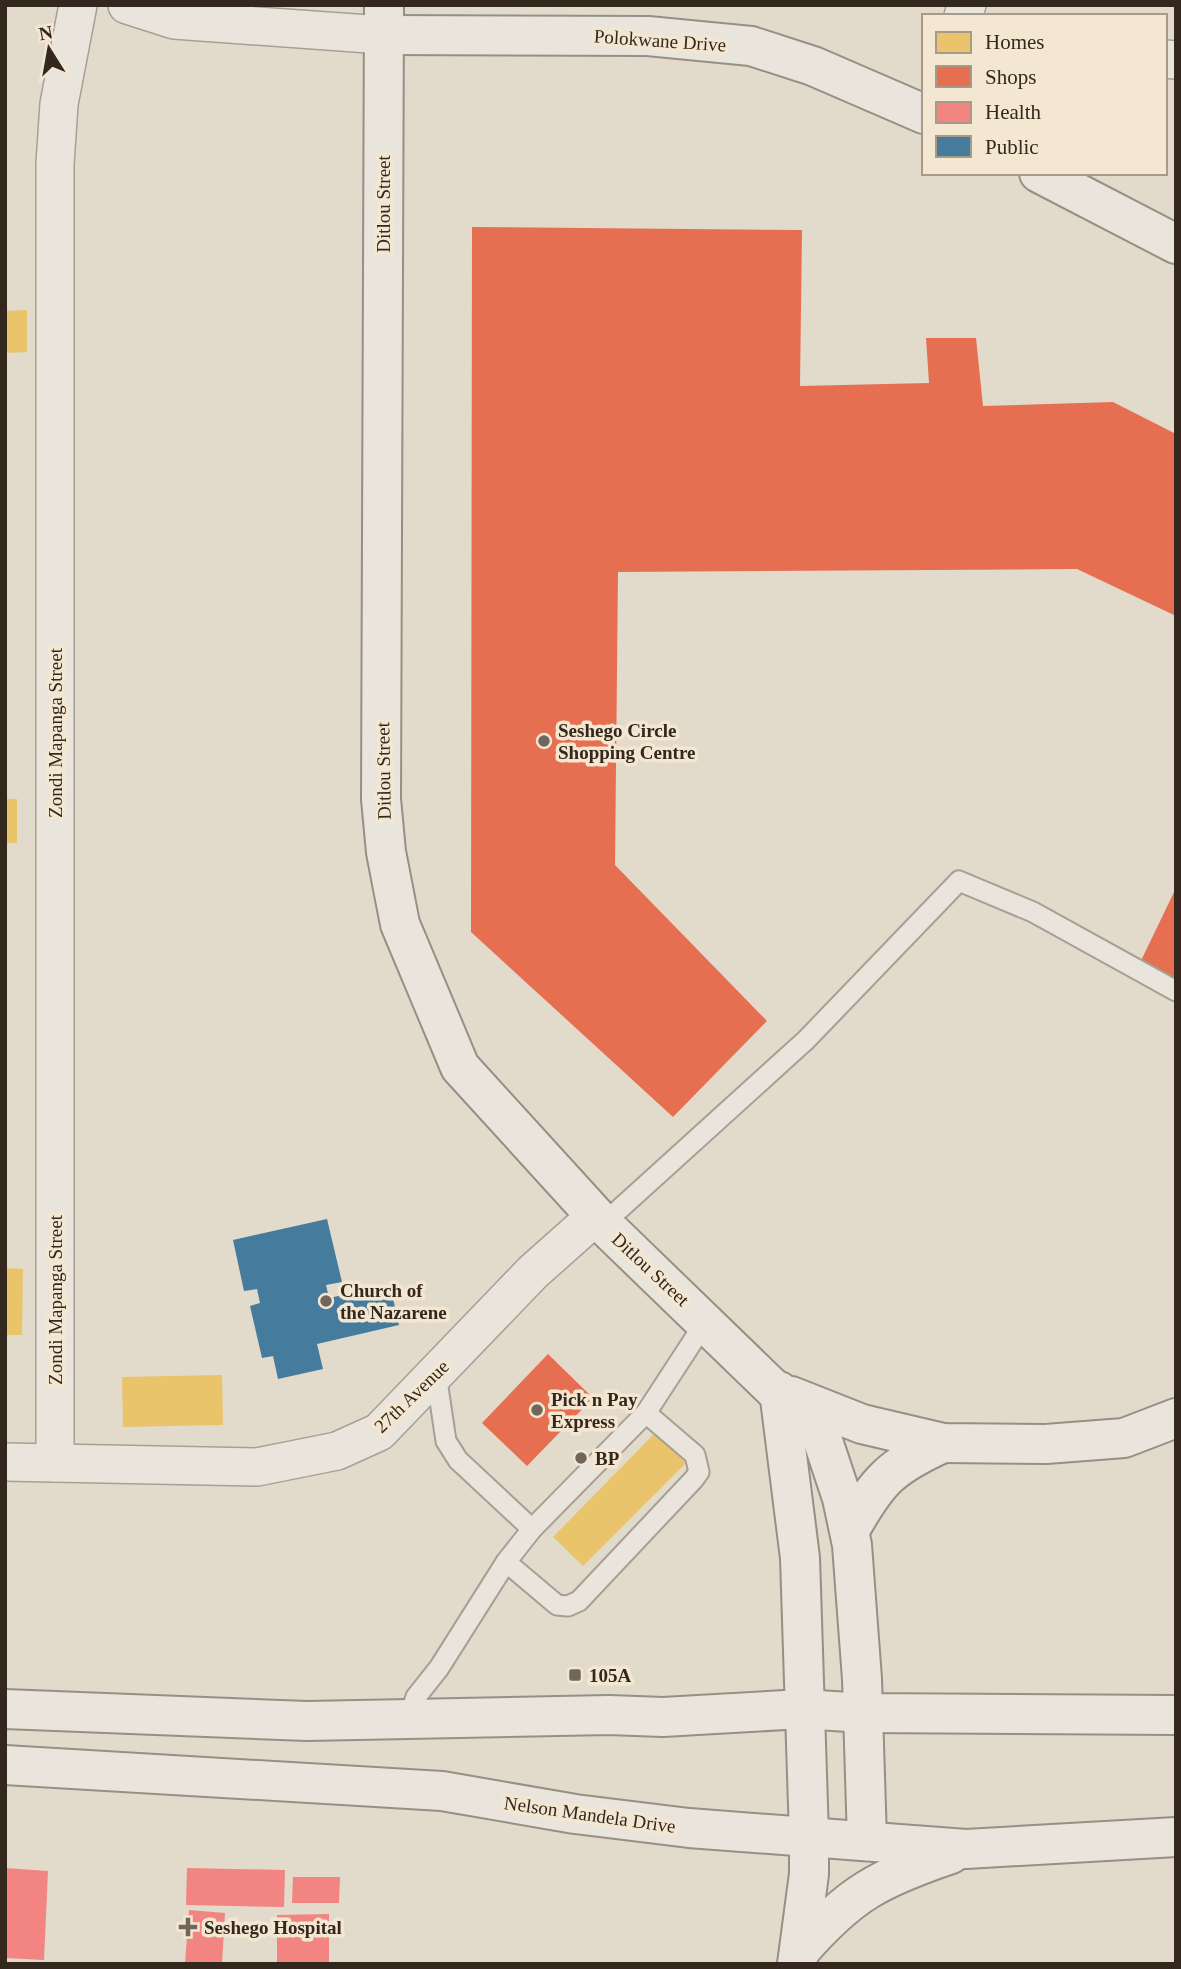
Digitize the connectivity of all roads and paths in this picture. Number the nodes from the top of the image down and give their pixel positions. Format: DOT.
graph roads {
  1 [pos="78,5"];
  2 [pos="127,5"];
  3 [pos="384,20"];
  4 [pos="921,106"];
  5 [pos="1043,175"];
  6 [pos="1176,244"];
  7 [pos="1176,991"];
  8 [pos="600,1220"];
  9 [pos="706,1321"];
  10 [pos="436,1374"];
  11 [pos="779,1391"];
  12 [pos="646,1413"];
  13 [pos="1176,1418"];
  14 [pos="943,1443"];
  15 [pos="5,1462"];
  16 [pos="55,1463"];
  17 [pos="532,1529"];
  18 [pos="850,1531"];
  19 [pos="506,1562"];
  20 [pos="5,1709"];
  21 [pos="803,1709"];
  22 [pos="863,1713"];
  23 [pos="1176,1715"];
  24 [pos="408,1719"];
  25 [pos="5,1765"];
  26 [pos="809,1836"];
  27 [pos="1176,1836"];
  28 [pos="867,1841"];
  29 [pos="967,1849"];
  30 [pos="799,1957"];
  1 -- 16 [label="street, Zondi Mapanga Street"];
  2 -- 3 [label="street"];
  3 -- 4 [label="street, Polokwane Drive"];
  3 -- 8 [label="street, Ditlou Street"];
  5 -- 6 [label="street"];
  7 -- 8 [label="lane"];
  8 -- 9 [label="street, Ditlou Street"];
  8 -- 10 [label="street, 27th Avenue"];
  9 -- 11 [label="street, Ditlou Street"];
  9 -- 12 [label="lane"];
  10 -- 16 [label="street, 27th Avenue"];
  10 -- 17 [label="lane"];
  11 -- 14 [label="street"];
  11 -- 18 [label="street, Ditlou Street"];
  11 -- 21 [label="street"];
  12 -- 17 [label="lane"];
  12 -- 19 [label="lane"];
  13 -- 14 [label="street"];
  14 -- 18 [label="street"];
  15 -- 16 [label="street, 27th Avenue"];
  17 -- 19 [label="lane"];
  18 -- 22 [label="street, Ditlou Street"];
  19 -- 24 [label="lane"];
  20 -- 24 [label="street"];
  21 -- 22 [label="street"];
  21 -- 24 [label="street"];
  21 -- 26 [label="street"];
  22 -- 23 [label="street"];
  22 -- 28 [label="street, Ditlou Street"];
  25 -- 26 [label="street, Nelson Mandela Drive"];
  26 -- 28 [label="street, Nelson Mandela Drive"];
  26 -- 30 [label="street"];
  27 -- 29 [label="street, Nelson Mandela Drive"];
  28 -- 29 [label="street, Nelson Mandela Drive"];
  29 -- 30 [label="street"];
}
